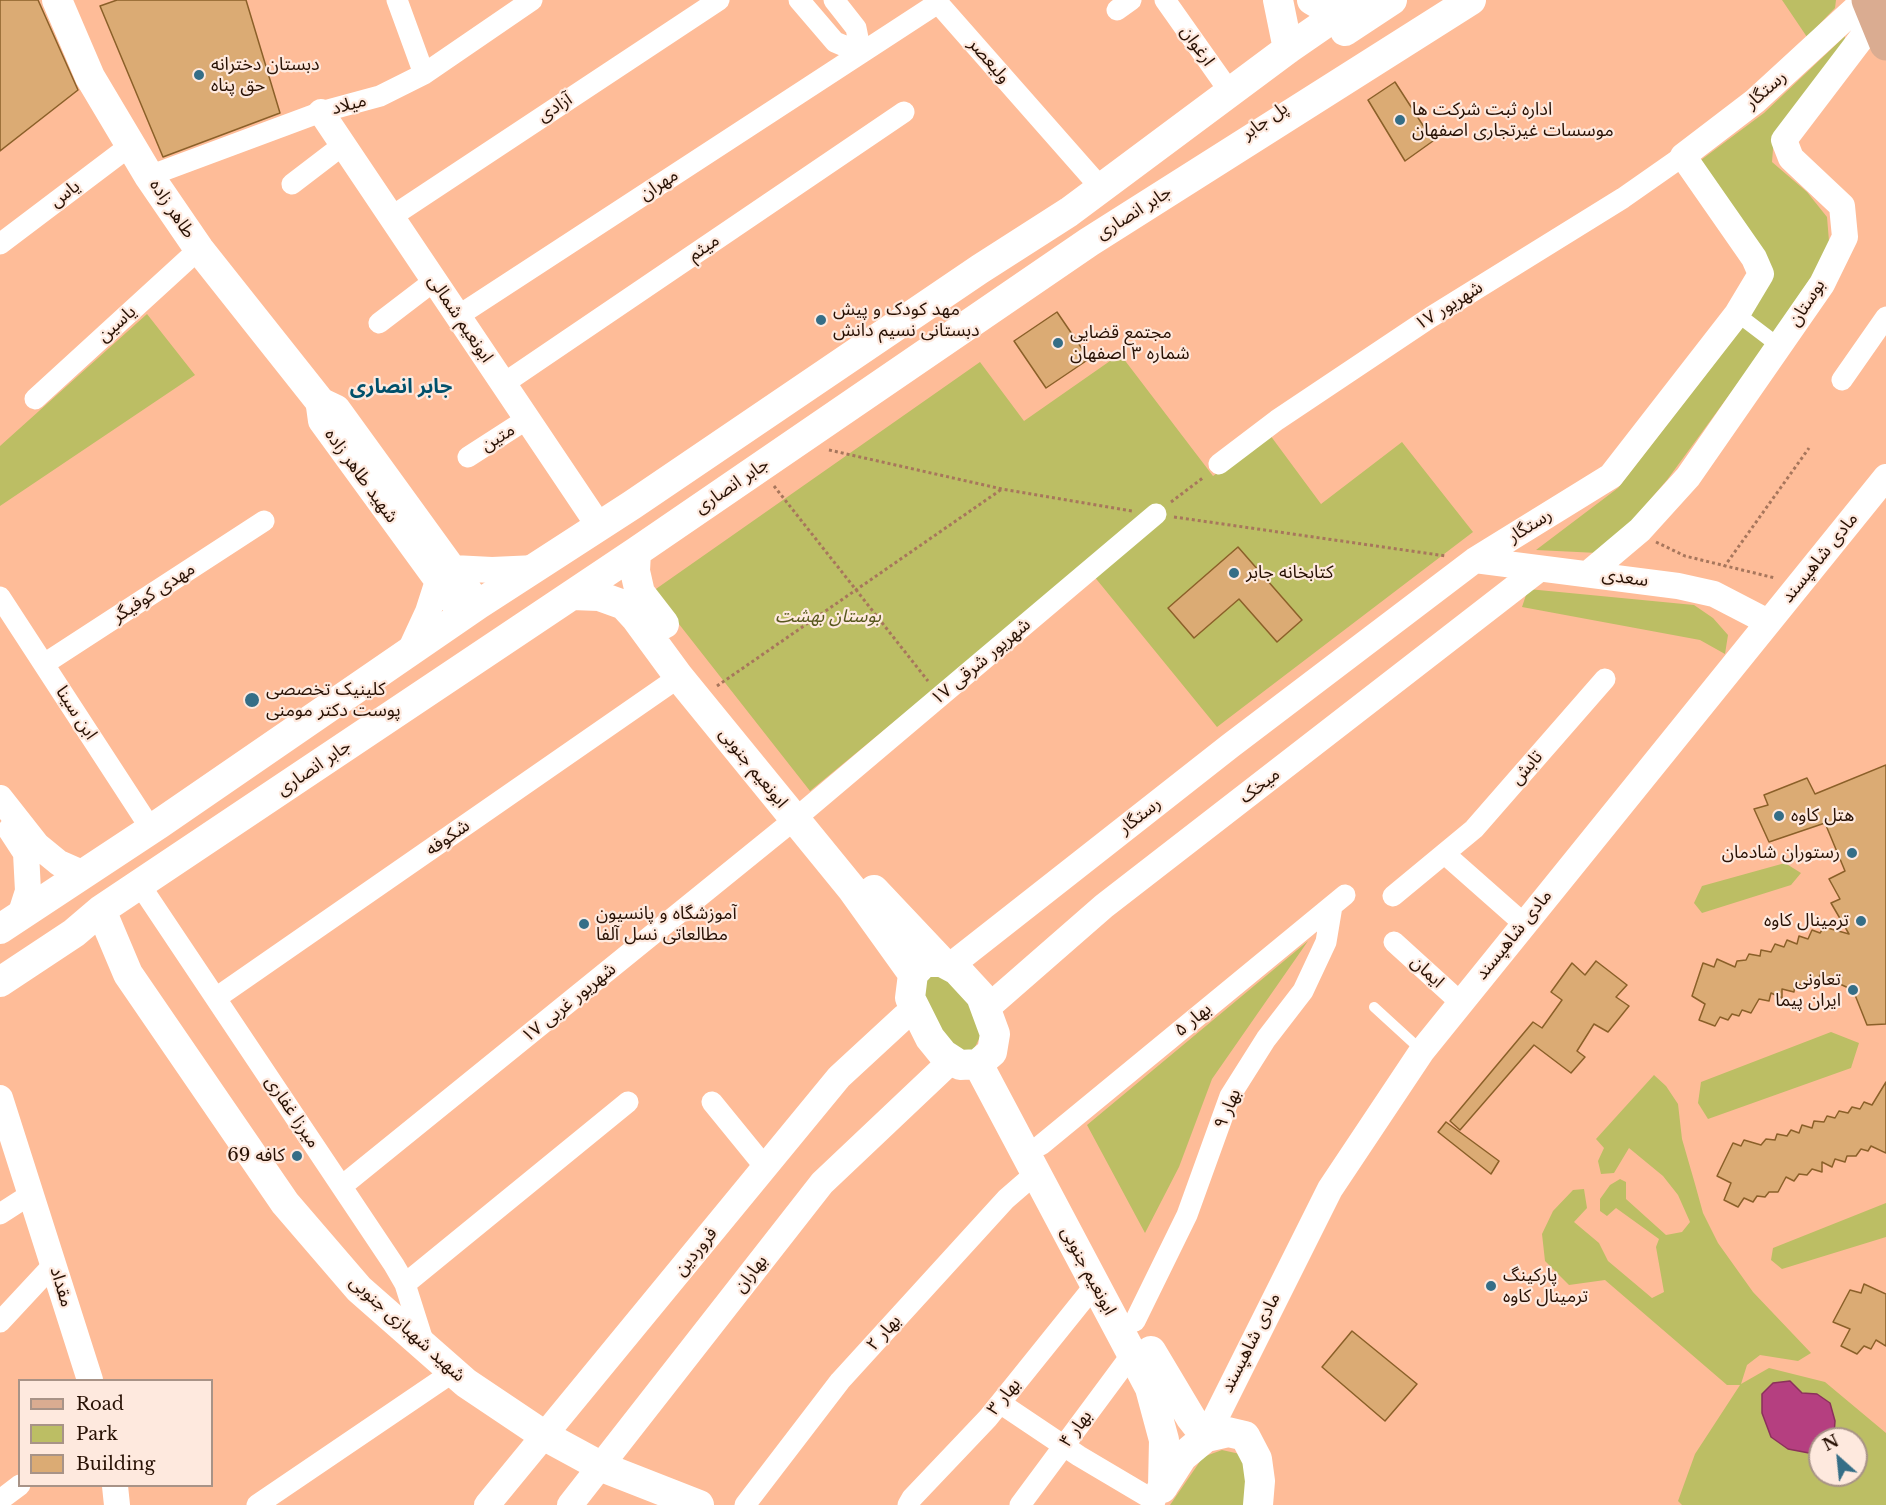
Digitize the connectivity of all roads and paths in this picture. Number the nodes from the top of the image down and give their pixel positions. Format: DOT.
graph roads {
  1 [pos="397,0"];
  2 [pos="532,0"];
  3 [pos="719,0"];
  4 [pos="834,0"];
  5 [pos="1165,0"];
  6 [pos="1278,0"];
  7 [pos="1312,0"];
  8 [pos="1392,0"];
  9 [pos="1440,0"];
  10 [pos="1471,0"];
  11 [pos="65,2"];
  12 [pos="806,3"];
  13 [pos="917,6"];
  14 [pos="1349,7"];
  15 [pos="1874,16"];
  16 [pos="1288,49"];
  17 [pos="861,53"];
  18 [pos="424,74"];
  19 [pos="1230,92"];
  20 [pos="321,112"];
  21 [pos="904,112"];
  22 [pos="131,145"];
  23 [pos="343,145"];
  24 [pos="1683,156"];
  25 [pos="149,176"];
  26 [pos="292,184"];
  27 [pos="1101,188"];
  28 [pos="1068,212"];
  29 [pos="391,216"];
  30 [pos="1089,242"];
  31 [pos="0,244"];
  32 [pos="199,249"];
  33 [pos="434,281"];
  34 [pos="1737,314"];
  35 [pos="458,316"];
  36 [pos="1886,317"];
  37 [pos="379,322"];
  38 [pos="1779,346"];
  39 [pos="1842,380"];
  40 [pos="503,384"];
  41 [pos="35,399"];
  42 [pos="318,399"];
  43 [pos="528,419"];
  44 [pos="1809,448"];
  45 [pos="468,457"];
  46 [pos="1219,464"];
  47 [pos="1886,477"];
  48 [pos="1002,489"];
  49 [pos="784,499"];
  50 [pos="1156,514"];
  51 [pos="264,521"];
  52 [pos="599,526"];
  53 [pos="1640,530"];
  54 [pos="636,552"];
  55 [pos="1475,560"];
  56 [pos="536,567"];
  57 [pos="1724,567"];
  58 [pos="1539,569"];
  59 [pos="1589,573"];
  60 [pos="445,575"];
  61 [pos="1798,583"];
  62 [pos="857,591"];
  63 [pos="572,595"];
  64 [pos="0,597"];
  65 [pos="471,610"];
  66 [pos="1768,622"];
  67 [pos="496,646"];
  68 [pos="409,653"];
  69 [pos="44,664"];
  70 [pos="679,677"];
  71 [pos="1605,679"];
  72 [pos="723,682"];
  73 [pos="934,689"];
  74 [pos="0,798"];
  75 [pos="0,812"];
  76 [pos="801,814"];
  77 [pos="151,829"];
  78 [pos="1446,855"];
  79 [pos="84,874"];
  80 [pos="140,885"];
  81 [pos="1392,896"];
  82 [pos="1339,900"];
  83 [pos="101,910"];
  84 [pos="10,923"];
  85 [pos="1523,923"];
  86 [pos="74,933"];
  87 [pos="1394,942"];
  88 [pos="946,964"];
  89 [pos="128,974"];
  90 [pos="913,974"];
  91 [pos="0,982"];
  92 [pos="216,998"];
  93 [pos="1460,1002"];
  94 [pos="1374,1007"];
  95 [pos="986,1009"];
  96 [pos="917,1011"];
  97 [pos="1422,1051"];
  98 [pos="974,1059"];
  99 [pos="0,1098"];
  100 [pos="628,1102"];
  101 [pos="712,1102"];
  102 [pos="1038,1159"];
  103 [pos="765,1167"];
  104 [pos="342,1186"];
  105 [pos="31,1194"];
  106 [pos="0,1214"];
  107 [pos="54,1264"];
  108 [pos="405,1284"];
  109 [pos="1095,1285"];
  110 [pos="1135,1321"];
  111 [pos="0,1322"];
  112 [pos="426,1348"];
  113 [pos="1132,1354"];
  114 [pos="453,1372"];
  115 [pos="90,1379"];
  116 [pos="1000,1403"];
  117 [pos="545,1436"];
  118 [pos="1206,1437"];
  119 [pos="1064,1445"];
  120 [pos="602,1467"];
  121 [pos="18,1486"];
  122 [pos="115,1487"];
  123 [pos="1157,1498"];
  124 [pos="0,1500"];
  125 [pos="117,1505"];
  126 [pos="257,1505"];
  127 [pos="487,1505"];
  128 [pos="570,1505"];
  129 [pos="699,1505"];
  130 [pos="745,1505"];
  131 [pos="908,1505"];
  132 [pos="1020,1505"];
  133 [pos="1258,1505"];
  1 -- 18 [label="street"];
  2 -- 18 [label="street, میلاد"];
  3 -- 29 [label="street, آزادی"];
  4 -- 17 [label="street"];
  5 -- 19 [label="street, ارغوان"];
  6 -- 16 [label="main road"];
  7 -- 14 [label="main road"];
  8 -- 28 [label="main road, پل جابر"];
  9 -- 30 [label="main road, پل جابر"];
  10 -- 30 [label="main road, جابر انصاری"];
  11 -- 22 [label="main road, طاهر زاده"];
  12 -- 17 [label="street"];
  13 -- 17 [label="street, ولیعصر"];
  13 -- 27 [label="street, ولیعصر"];
  14 -- 16 [label="main road, جابر انصاری"];
  15 -- 24 [label="street, رستگار"];
  15 -- 38 [label="street, بوستان"];
  16 -- 19 [label="main road, جابر انصاری"];
  17 -- 35 [label="street, مهران"];
  18 -- 20 [label="street, میلاد"];
  19 -- 27 [label="main road, جابر انصاری"];
  20 -- 23 [label="street, ابونعیم شمالی"];
  20 -- 25 [label="street, میلاد"];
  21 -- 40 [label="street, میثم"];
  22 -- 25 [label="main road, طاهر زاده"];
  22 -- 31 [label="street, یاس"];
  23 -- 26 [label="street"];
  23 -- 29 [label="street, ابونعیم شمالی"];
  24 -- 34 [label="street, رستگار"];
  24 -- 46 [label="street, ۱۷ شهریور"];
  25 -- 32 [label="main road, طاهر زاده"];
  27 -- 28 [label="main road, جابر انصاری"];
  28 -- 52 [label="main road, جابر انصاری"];
  29 -- 33 [label="street, ابونعیم شمالی"];
  30 -- 54 [label="main road, جابر انصاری"];
  32 -- 41 [label="street, یاسین"];
  32 -- 42 [label="main road, طاهر زاده"];
  33 -- 35 [label="street, ابونعیم شمالی"];
  33 -- 37 [label="street"];
  34 -- 38 [label="street"];
  34 -- 55 [label="street, رستگار"];
  35 -- 40 [label="street, ابونعیم شمالی"];
  36 -- 39 [label="street"];
  38 -- 53 [label="street, بوستان"];
  40 -- 43 [label="street, ابونعیم شمالی"];
  42 -- 60 [label="street, شهید طاهر زاده"];
  43 -- 45 [label="street, متین"];
  43 -- 52 [label="street, ابونعیم شمالی"];
  44 -- 57 [label="path"];
  46 -- 50 [label="path"];
  47 -- 61 [label="street, مادی شاهپسند"];
  48 -- 62 [label="path"];
  49 -- 62 [label="path"];
  50 -- 76 [label="street, ۱۷ شهریور شرقی"];
  51 -- 69 [label="street, مهدی کوفیگر"];
  52 -- 56 [label="main road, جابر انصاری"];
  53 -- 57 [label="path"];
  53 -- 59 [label="street, بوستان"];
  54 -- 63 [label="main road, جابر انصاری"];
  54 -- 76 [label="main road, ابونعیم جنوبی"];
  55 -- 58 [label="street, سعدی"];
  55 -- 88 [label="street, رستگار"];
  56 -- 60 [label="street"];
  56 -- 65 [label="main road, جابر انصاری"];
  57 -- 61 [label="path"];
  58 -- 59 [label="street, سعدی"];
  58 -- 95 [label="street, میخک"];
  59 -- 66 [label="street, سعدی"];
  60 -- 65 [label="street, شهید طاهر زاده"];
  60 -- 68 [label="street"];
  61 -- 66 [label="street, مادی شاهپسند"];
  62 -- 72 [label="path"];
  62 -- 73 [label="path"];
  63 -- 67 [label="main road, جابر انصاری"];
  63 -- 70 [label="main road, ابونعیم جنوبی"];
  64 -- 69 [label="street, ابن سینا"];
  65 -- 67 [label="main road"];
  65 -- 68 [label="main road, جابر انصاری"];
  66 -- 85 [label="street, مادی شاهپسند"];
  67 -- 80 [label="main road, جابر انصاری"];
  68 -- 77 [label="main road, جابر انصاری"];
  69 -- 77 [label="street, ابن سینا"];
  70 -- 76 [label="main road, ابونعیم جنوبی"];
  70 -- 92 [label="street, شکوفه"];
  71 -- 78 [label="street, تابش"];
  74 -- 79 [label="street"];
  75 -- 84 [label="street"];
  76 -- 88 [label="main road, ابونعیم جنوبی"];
  76 -- 90 [label="main road, ابونعیم جنوبی"];
  76 -- 104 [label="street, ۱۷ شهریور غربی"];
  77 -- 79 [label="main road, جابر انصاری"];
  78 -- 81 [label="street, تابش"];
  78 -- 85 [label="street"];
  79 -- 84 [label="main road, جابر انصاری"];
  80 -- 83 [label="main road, جابر انصاری"];
  80 -- 92 [label="street, میرزا غفاری"];
  82 -- 102 [label="street, بهار ۵"];
  82 -- 110 [label="street, بهار ۹"];
  83 -- 86 [label="main road, جابر انصاری"];
  83 -- 89 [label="main road, شهید شهبازی جنوبی"];
  85 -- 93 [label="street, مادی شاهپسند"];
  86 -- 89 [label="main road, شهید شهبازی جنوبی"];
  86 -- 91 [label="main road, جابر انصاری"];
  87 -- 93 [label="street, ایمان"];
  88 -- 90 [label="main road"];
  88 -- 95 [label="main road"];
  89 -- 112 [label="main road, شهید شهبازی جنوبی"];
  90 -- 96 [label="main road"];
  92 -- 104 [label="street, میرزا غفاری"];
  93 -- 97 [label="street, مادی شاهپسند"];
  94 -- 97 [label="lane"];
  95 -- 98 [label="main road"];
  96 -- 98 [label="main road"];
  96 -- 103 [label="street, فروردین"];
  97 -- 118 [label="street, مادی شاهپسند"];
  98 -- 102 [label="main road, ابونعیم جنوبی"];
  98 -- 120 [label="street, بهاران"];
  99 -- 105 [label="street, مقداد"];
  100 -- 108 [label="street"];
  101 -- 103 [label="street"];
  102 -- 109 [label="main road, ابونعیم جنوبی"];
  102 -- 110 [label="main road, ابونعیم جنوبی"];
  102 -- 130 [label="street, بهار ۲"];
  103 -- 117 [label="street, فروردین"];
  104 -- 108 [label="street, میرزا غفاری"];
  105 -- 106 [label="street"];
  105 -- 107 [label="street, مقداد"];
  107 -- 111 [label="street"];
  107 -- 115 [label="street, مقداد"];
  108 -- 112 [label="street, میرزا غفاری"];
  109 -- 113 [label="main road, ابونعیم جنوبی"];
  109 -- 116 [label="street, بهار ۳"];
  110 -- 118 [label="main road, ابونعیم جنوبی"];
  112 -- 114 [label="main road, شهید شهبازی جنوبی"];
  113 -- 119 [label="street, بهار ۴"];
  113 -- 123 [label="main road, ابونعیم جنوبی"];
  114 -- 117 [label="main road, شهید شهبازی جنوبی"];
  114 -- 126 [label="street"];
  116 -- 119 [label="street"];
  116 -- 131 [label="street, بهار ۳"];
  117 -- 120 [label="main road, شهید شهبازی جنوبی"];
  117 -- 127 [label="street, فروردین"];
  118 -- 123 [label="main road"];
  118 -- 133 [label="main road"];
  119 -- 123 [label="street"];
  119 -- 132 [label="street, بهار ۴"];
  120 -- 128 [label="street, بهاران"];
  120 -- 129 [label="main road, شهید شهبازی جنوبی"];
  121 -- 124 [label="street"];
  122 -- 125 [label="street"];
}
